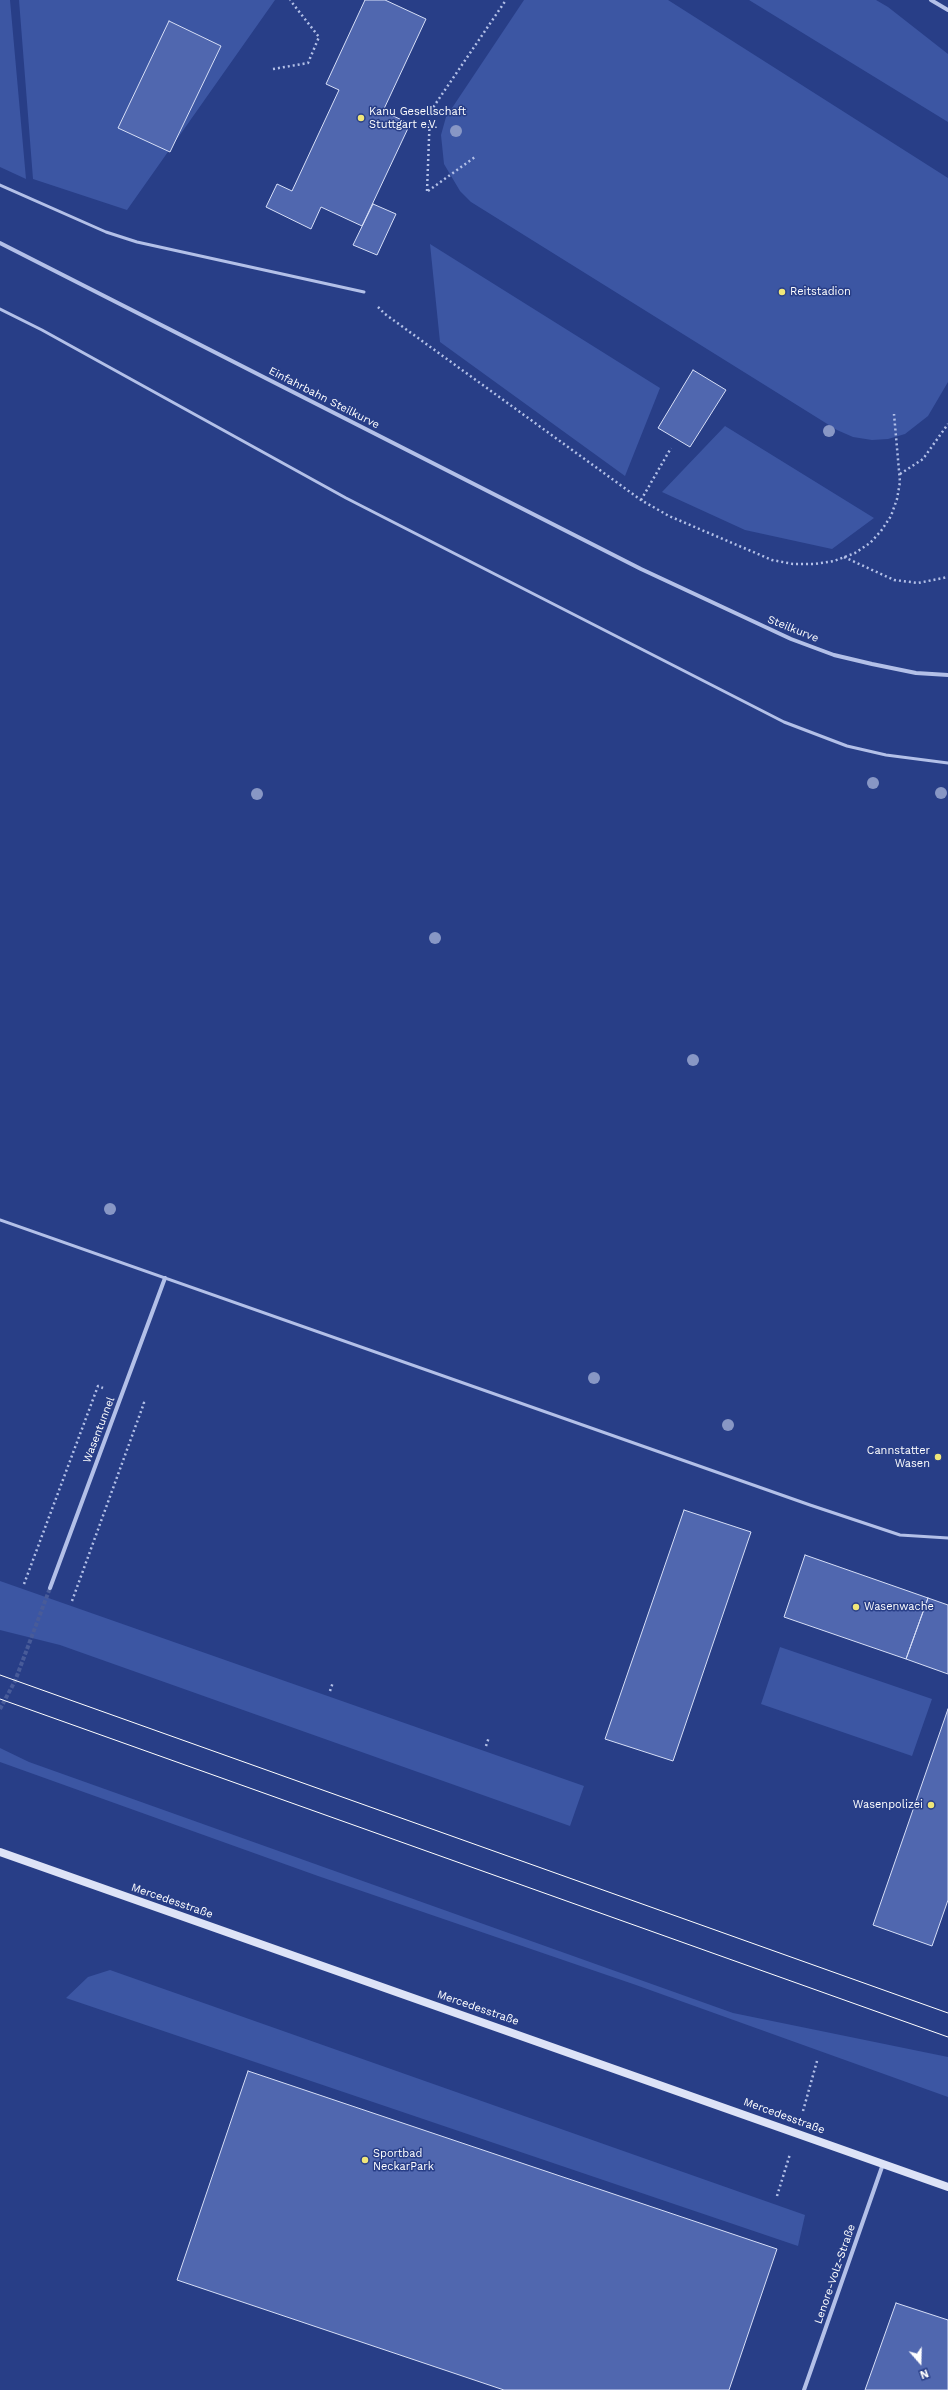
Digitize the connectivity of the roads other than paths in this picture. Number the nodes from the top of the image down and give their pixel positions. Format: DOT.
graph roads {
  1 [pos="931,0"];
  2 [pos="948,10"];
  3 [pos="0,185"];
  4 [pos="0,243"];
  5 [pos="364,292"];
  6 [pos="0,309"];
  7 [pos="641,569"];
  8 [pos="948,675"];
  9 [pos="948,763"];
  10 [pos="0,1220"];
  11 [pos="165,1278"];
  12 [pos="948,1538"];
  13 [pos="50,1588"];
  14 [pos="0,1852"];
  15 [pos="883,2163"];
  16 [pos="948,2187"];
  17 [pos="804,2390"];
  1 -- 2 [label="street"];
  3 -- 5 [label="lane"];
  4 -- 7 [label="street, Einfahrbahn Steilkurve"];
  6 -- 9 [label="lane"];
  7 -- 8 [label="street, Steilkurve"];
  10 -- 11 [label="lane"];
  11 -- 12 [label="lane"];
  11 -- 13 [label="street, Wasentunnel"];
  14 -- 15 [label="main road, Mercedesstraße"];
  15 -- 16 [label="main road, Mercedesstraße"];
  15 -- 17 [label="street, Lenore-Volz-Straße"];
}
